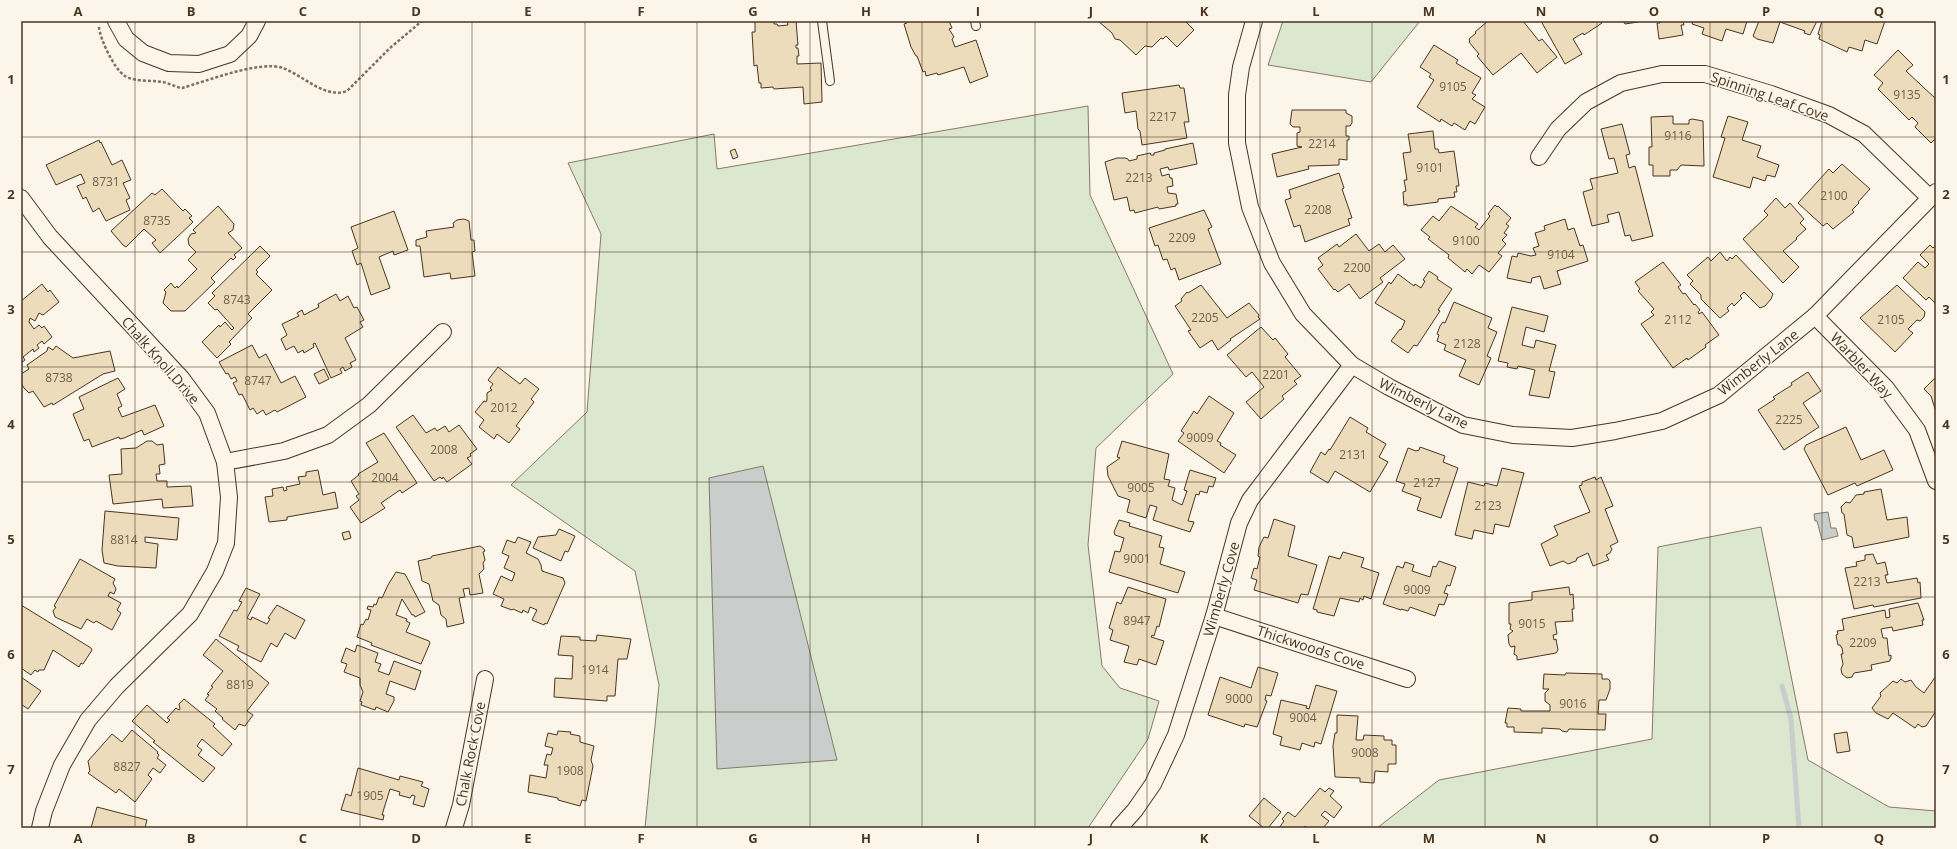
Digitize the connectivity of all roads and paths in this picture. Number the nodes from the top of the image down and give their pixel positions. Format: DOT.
graph roads {
  1 [pos="99,21"];
  2 [pos="116,21"];
  3 [pos="257,21"];
  4 [pos="422,21"];
  5 [pos="822,21"];
  6 [pos="1254,21"];
  7 [pos="830,81"];
  8 [pos="1538,157"];
  9 [pos="1933,195"];
  10 [pos="21,198"];
  11 [pos="1815,316"];
  12 [pos="443,332"];
  13 [pos="1352,365"];
  14 [pos="225,462"];
  15 [pos="1936,480"];
  16 [pos="1214,616"];
  17 [pos="1407,678"];
  18 [pos="485,679"];
  19 [pos="40,828"];
  20 [pos="454,828"];
  21 [pos="1119,828"];
  1 -- 4 [label="path"];
  2 -- 3 [label="street"];
  5 -- 7 [label="lane"];
  6 -- 13 [label="street, Wimberly Lane"];
  8 -- 9 [label="street, Spinning Leaf Cove"];
  9 -- 11 [label="street, Wimberly Lane"];
  10 -- 14 [label="street, Chalk Knoll Drive"];
  11 -- 13 [label="street, Wimberly Lane"];
  11 -- 15 [label="street, Warbler Way"];
  12 -- 14 [label="street"];
  13 -- 16 [label="street, Wimberly Cove"];
  14 -- 19 [label="street, Chalk Knoll Drive"];
  16 -- 17 [label="street, Thickwoods Cove"];
  16 -- 21 [label="street, Wimberly Cove"];
  18 -- 20 [label="street, Chalk Rock Cove"];
}
